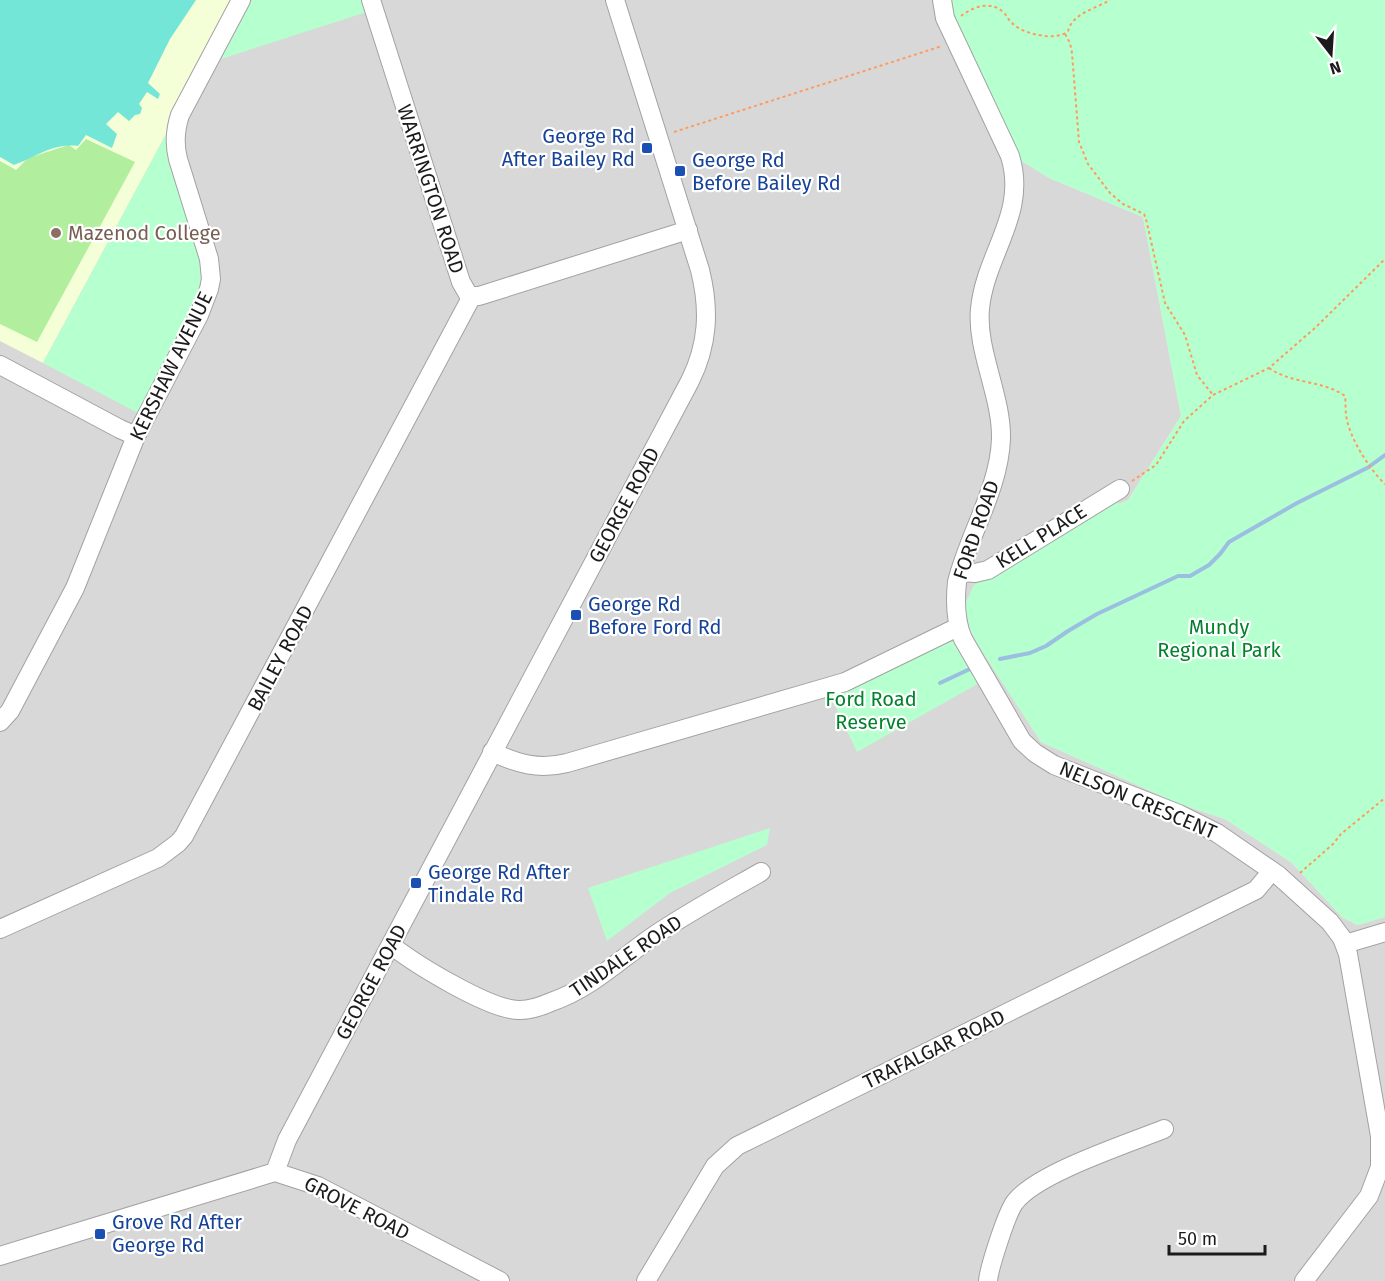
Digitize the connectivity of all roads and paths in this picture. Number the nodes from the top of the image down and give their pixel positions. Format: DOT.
graph roads {
  1 [pos="241,0"];
  2 [pos="371,0"];
  3 [pos="615,0"];
  4 [pos="942,0"];
  5 [pos="1110,0"];
  6 [pos="1065,34"];
  7 [pos="949,36"];
  8 [pos="665,135"];
  9 [pos="688,230"];
  10 [pos="1385,259"];
  11 [pos="472,296"];
  12 [pos="0,365"];
  13 [pos="1269,368"];
  14 [pos="1213,395"];
  15 [pos="136,435"];
  16 [pos="1385,484"];
  17 [pos="1120,489"];
  18 [pos="960,572"];
  19 [pos="958,627"];
  20 [pos="0,722"];
  21 [pos="492,752"];
  22 [pos="1385,798"];
  23 [pos="1272,871"];
  24 [pos="761,872"];
  25 [pos="1293,878"];
  26 [pos="0,929"];
  27 [pos="1385,932"];
  28 [pos="1345,944"];
  29 [pos="391,945"];
  30 [pos="1164,1129"];
  31 [pos="1383,1136"];
  32 [pos="275,1172"];
  33 [pos="0,1257"];
  34 [pos="500,1281"];
  35 [pos="646,1281"];
  36 [pos="988,1281"];
  37 [pos="1304,1281"];
  1 -- 15 [label="street, KERSHAW AVENUE"];
  2 -- 11 [label="street, WARRINGTON ROAD"];
  3 -- 9 [label="street, GEORGE ROAD"];
  4 -- 7 [label="street, FORD ROAD"];
  5 -- 6 [label="path"];
  6 -- 7 [label="path"];
  6 -- 14 [label="path"];
  7 -- 8 [label="path"];
  7 -- 18 [label="street, FORD ROAD"];
  9 -- 11 [label="street, WARRINGTON ROAD"];
  9 -- 21 [label="street, GEORGE ROAD"];
  10 -- 13 [label="path"];
  11 -- 26 [label="street, BAILEY ROAD"];
  12 -- 15 [label="street"];
  13 -- 14 [label="path"];
  13 -- 16 [label="path"];
  14 -- 17 [label="path"];
  15 -- 20 [label="street, KERSHAW AVENUE"];
  17 -- 18 [label="street, KELL PLACE"];
  18 -- 19 [label="street, FORD ROAD"];
  19 -- 21 [label="street"];
  19 -- 23 [label="street, NELSON CRESCENT"];
  21 -- 29 [label="street, GEORGE ROAD"];
  22 -- 25 [label="path"];
  23 -- 28 [label="street, NELSON CRESCENT"];
  23 -- 35 [label="street, TRAFALGAR ROAD"];
  24 -- 29 [label="street, TINDALE ROAD"];
  27 -- 28 [label="street"];
  28 -- 31 [label="street, NELSON CRESCENT"];
  29 -- 32 [label="street, GEORGE ROAD"];
  30 -- 36 [label="street"];
  31 -- 37 [label="street, NELSON CRESCENT"];
  32 -- 33 [label="street"];
  32 -- 34 [label="street, GROVE ROAD"];
}
